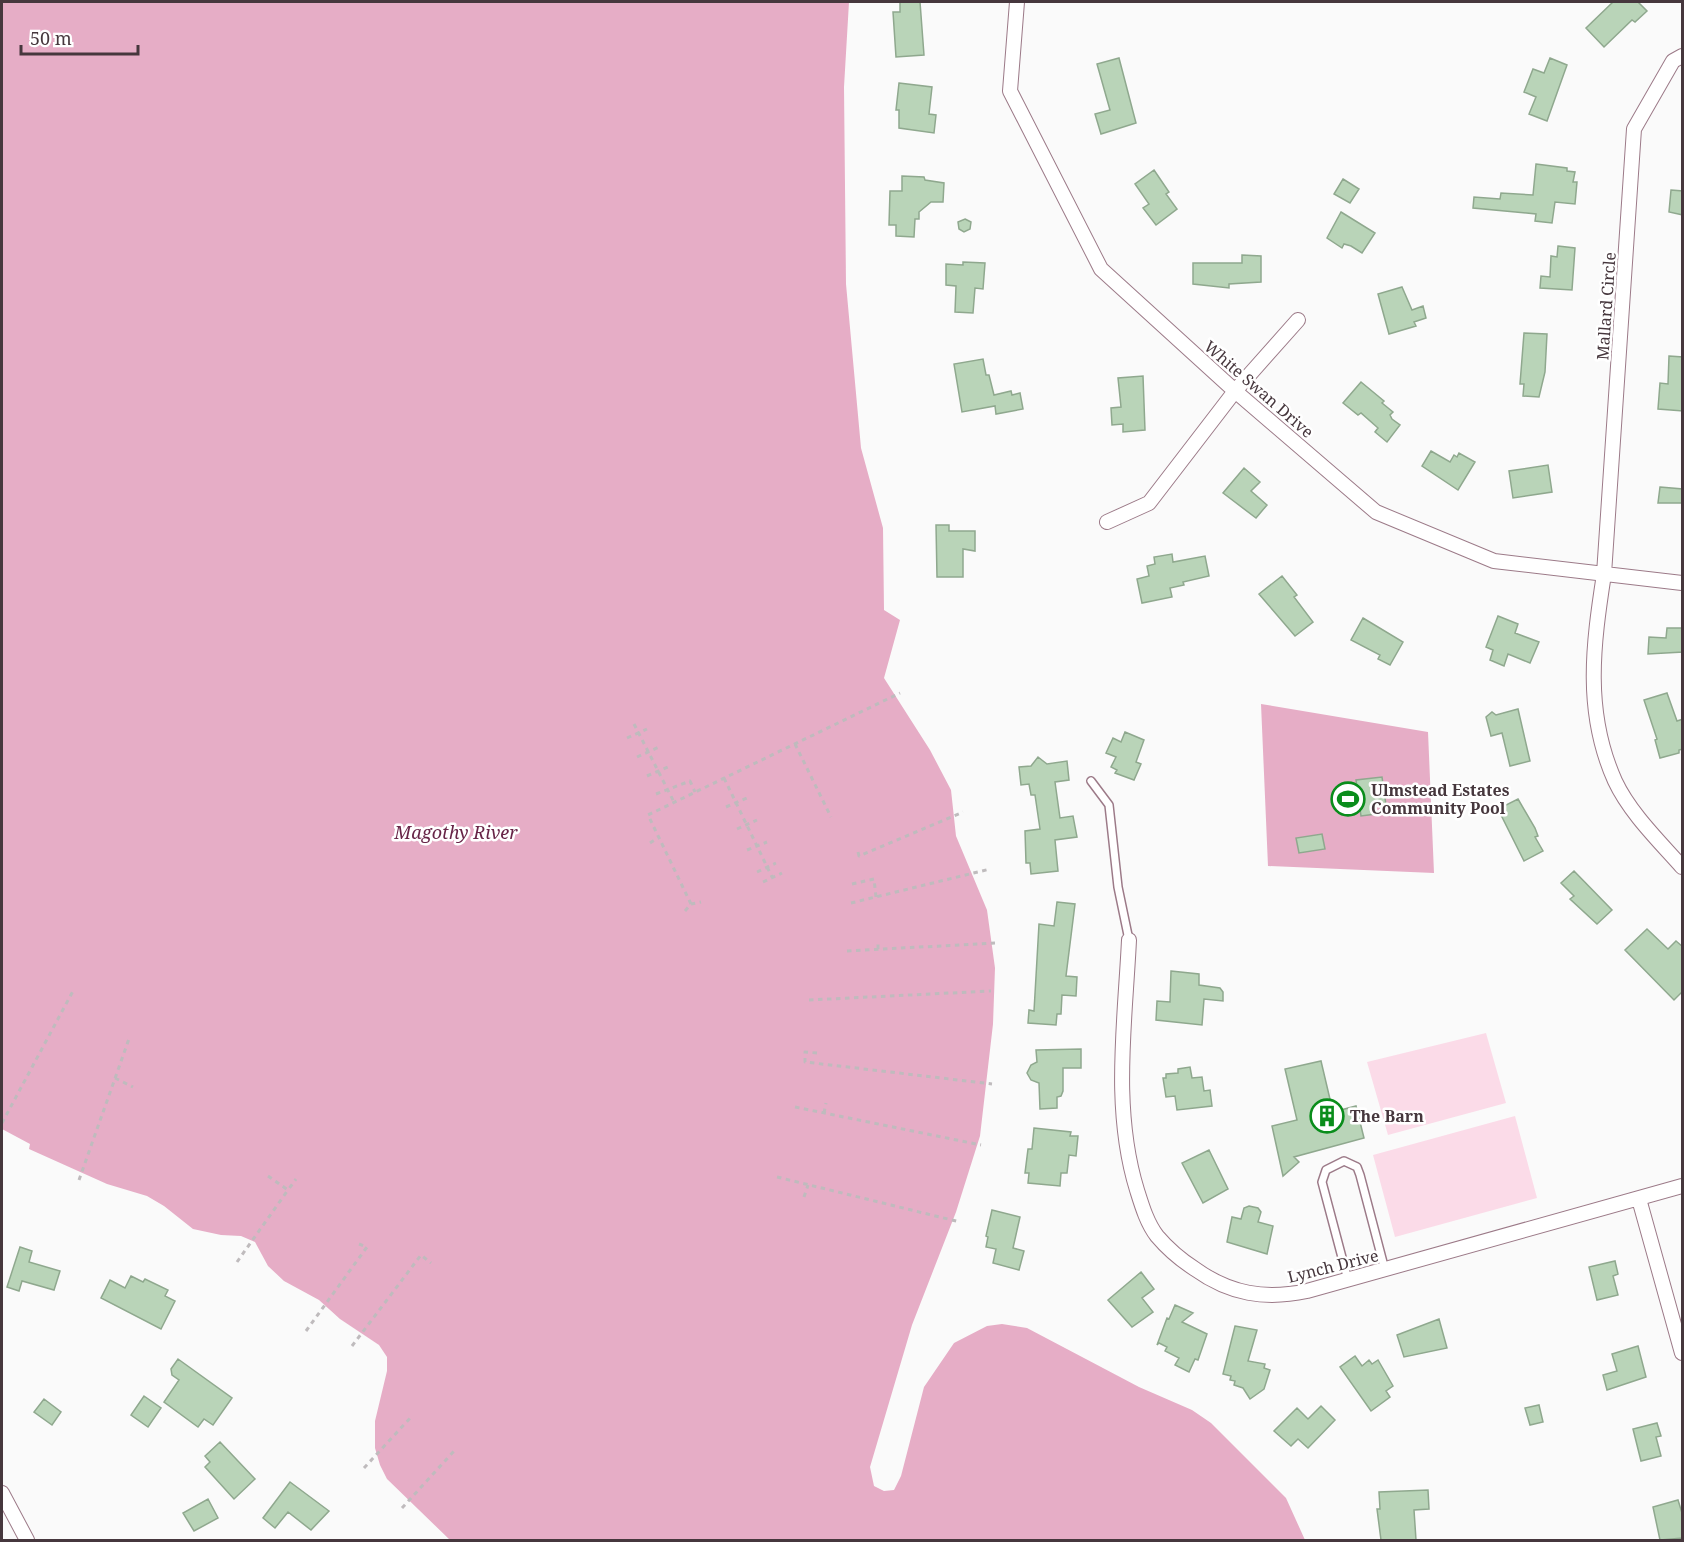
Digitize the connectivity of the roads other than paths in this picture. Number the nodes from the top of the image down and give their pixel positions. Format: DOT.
graph roads {
  1 [pos="1017,2"];
  2 [pos="1683,56"];
  3 [pos="1298,320"];
  4 [pos="1235,391"];
  5 [pos="1107,522"];
  6 [pos="1604,574"];
  7 [pos="1683,583"];
  8 [pos="1091,781"];
  9 [pos="1683,867"];
  10 [pos="1129,940"];
  11 [pos="1683,1186"];
  12 [pos="1639,1199"];
  13 [pos="1385,1270"];
  14 [pos="1348,1280"];
  15 [pos="1683,1353"];
  16 [pos="2,1493"];
  17 [pos="27,1540"];
  1 -- 4 [label="street, White Swan Drive"];
  2 -- 6 [label="street, Mallard Circle"];
  3 -- 4 [label="street"];
  4 -- 5 [label="street"];
  4 -- 6 [label="street, White Swan Drive"];
  6 -- 7 [label="street, White Swan Drive"];
  6 -- 9 [label="street, Mallard Circle"];
  8 -- 10 [label="lane"];
  10 -- 14 [label="street, Lynch Drive"];
  11 -- 12 [label="street, Lynch Drive"];
  12 -- 13 [label="street, Lynch Drive"];
  12 -- 15 [label="street"];
  13 -- 14 [label="street, Lynch Drive"];
  13 -- 14 [label="lane"];
  16 -- 17 [label="street"];
}
